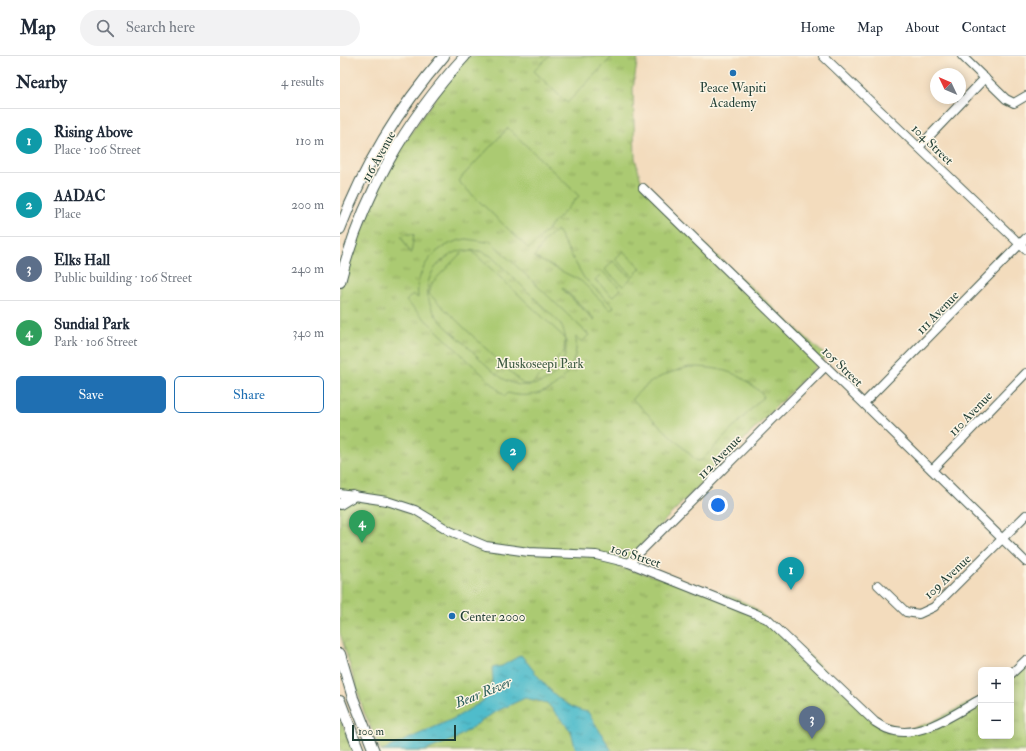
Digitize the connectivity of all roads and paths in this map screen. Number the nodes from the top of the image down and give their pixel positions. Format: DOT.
graph roads {
  1 [pos="444,56"];
  2 [pos="465,56"];
  3 [pos="823,56"];
  4 [pos="962,56"];
  5 [pos="985,78"];
  6 [pos="1026,96"];
  7 [pos="919,147"];
  8 [pos="643,188"];
  9 [pos="340,229"];
  10 [pos="1026,238"];
  11 [pos="1023,247"];
  12 [pos="340,282"];
  13 [pos="826,366"];
  14 [pos="1026,373"];
  15 [pos="864,403"];
  16 [pos="932,470"];
  17 [pos="340,494"];
  18 [pos="353,496"];
  19 [pos="340,504"];
  20 [pos="1026,515"];
  21 [pos="1002,539"];
  22 [pos="1026,562"];
  23 [pos="629,563"];
  24 [pos="878,585"];
  25 [pos="340,654"];
  26 [pos="1026,660"];
  27 [pos="1014,671"];
  28 [pos="340,701"];
  29 [pos="978,701"];
  30 [pos="372,747"];
  31 [pos="359,749"];
  1 -- 9 [label="main road, 116 Avenue"];
  2 -- 12 [label="main road, 116 Avenue"];
  3 -- 7 [label="street, 104 Street"];
  4 -- 5 [label="street"];
  5 -- 6 [label="street"];
  5 -- 7 [label="street"];
  7 -- 11 [label="street, 104 Street"];
  8 -- 13 [label="street, 105 Street"];
  10 -- 11 [label="street, 111 Avenue"];
  11 -- 15 [label="street, 111 Avenue"];
  13 -- 15 [label="street, 105 Street"];
  13 -- 23 [label="street, 112 Avenue"];
  14 -- 16 [label="street, 110 Avenue"];
  15 -- 16 [label="street, 105 Street"];
  16 -- 21 [label="street, 105 Street"];
  17 -- 18 [label="street, 106 Street"];
  18 -- 19 [label="main road"];
  18 -- 23 [label="street, 106 Street"];
  20 -- 21 [label="street, 109 Avenue"];
  21 -- 22 [label="street, 105 Street"];
  21 -- 24 [label="street, 109 Avenue"];
  23 -- 29 [label="street, 106 Street"];
  25 -- 30 [label="main road"];
  26 -- 27 [label="street"];
  28 -- 31 [label="main road"];
}
